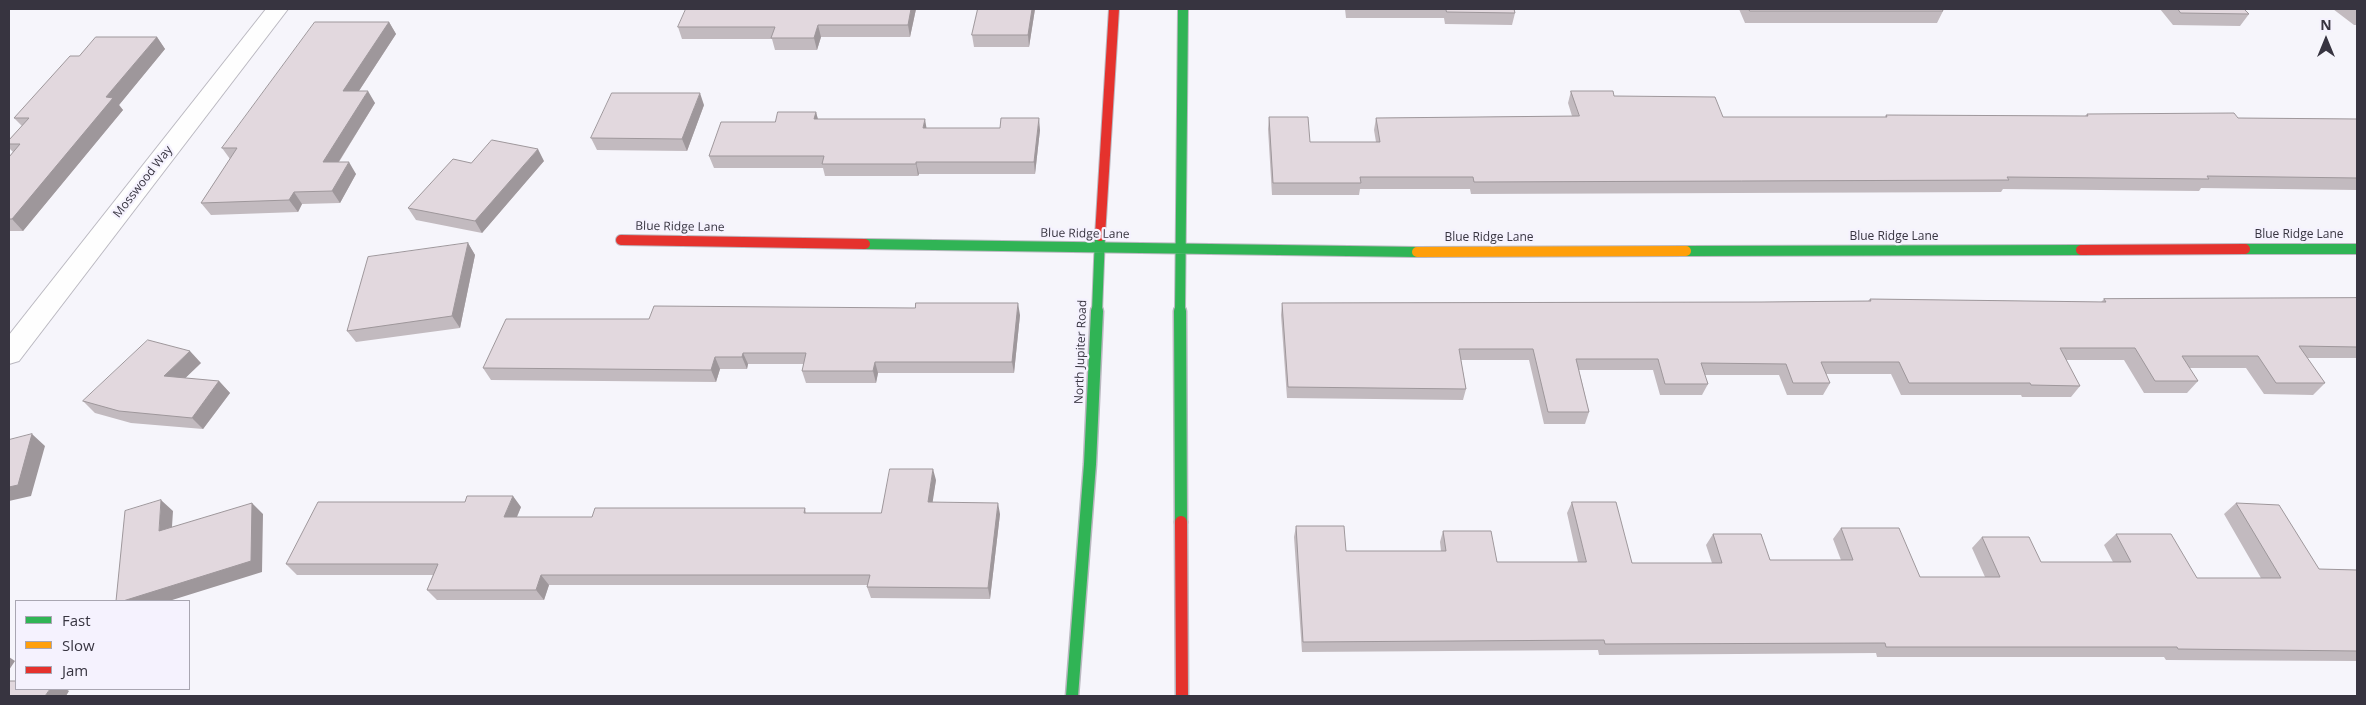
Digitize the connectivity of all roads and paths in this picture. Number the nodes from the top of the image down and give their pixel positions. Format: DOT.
graph roads {
  1 [pos="277,9"];
  2 [pos="1114,9"];
  3 [pos="1183,9"];
  4 [pos="621,240"];
  5 [pos="1099,248"];
  6 [pos="2357,249"];
  7 [pos="1180,250"];
  8 [pos="9,354"];
  9 [pos="1072,696"];
  10 [pos="1182,696"];
  1 -- 8 [label="street, Mosswood Way"];
  2 -- 5 [label="main road, North Jupiter Road"];
  3 -- 7 [label="main road"];
  4 -- 5 [label="main road, Blue Ridge Lane"];
  5 -- 7 [label="main road, Blue Ridge Lane"];
  5 -- 9 [label="main road, North Jupiter Road"];
  6 -- 7 [label="main road, Blue Ridge Lane"];
  7 -- 10 [label="main road"];
}
